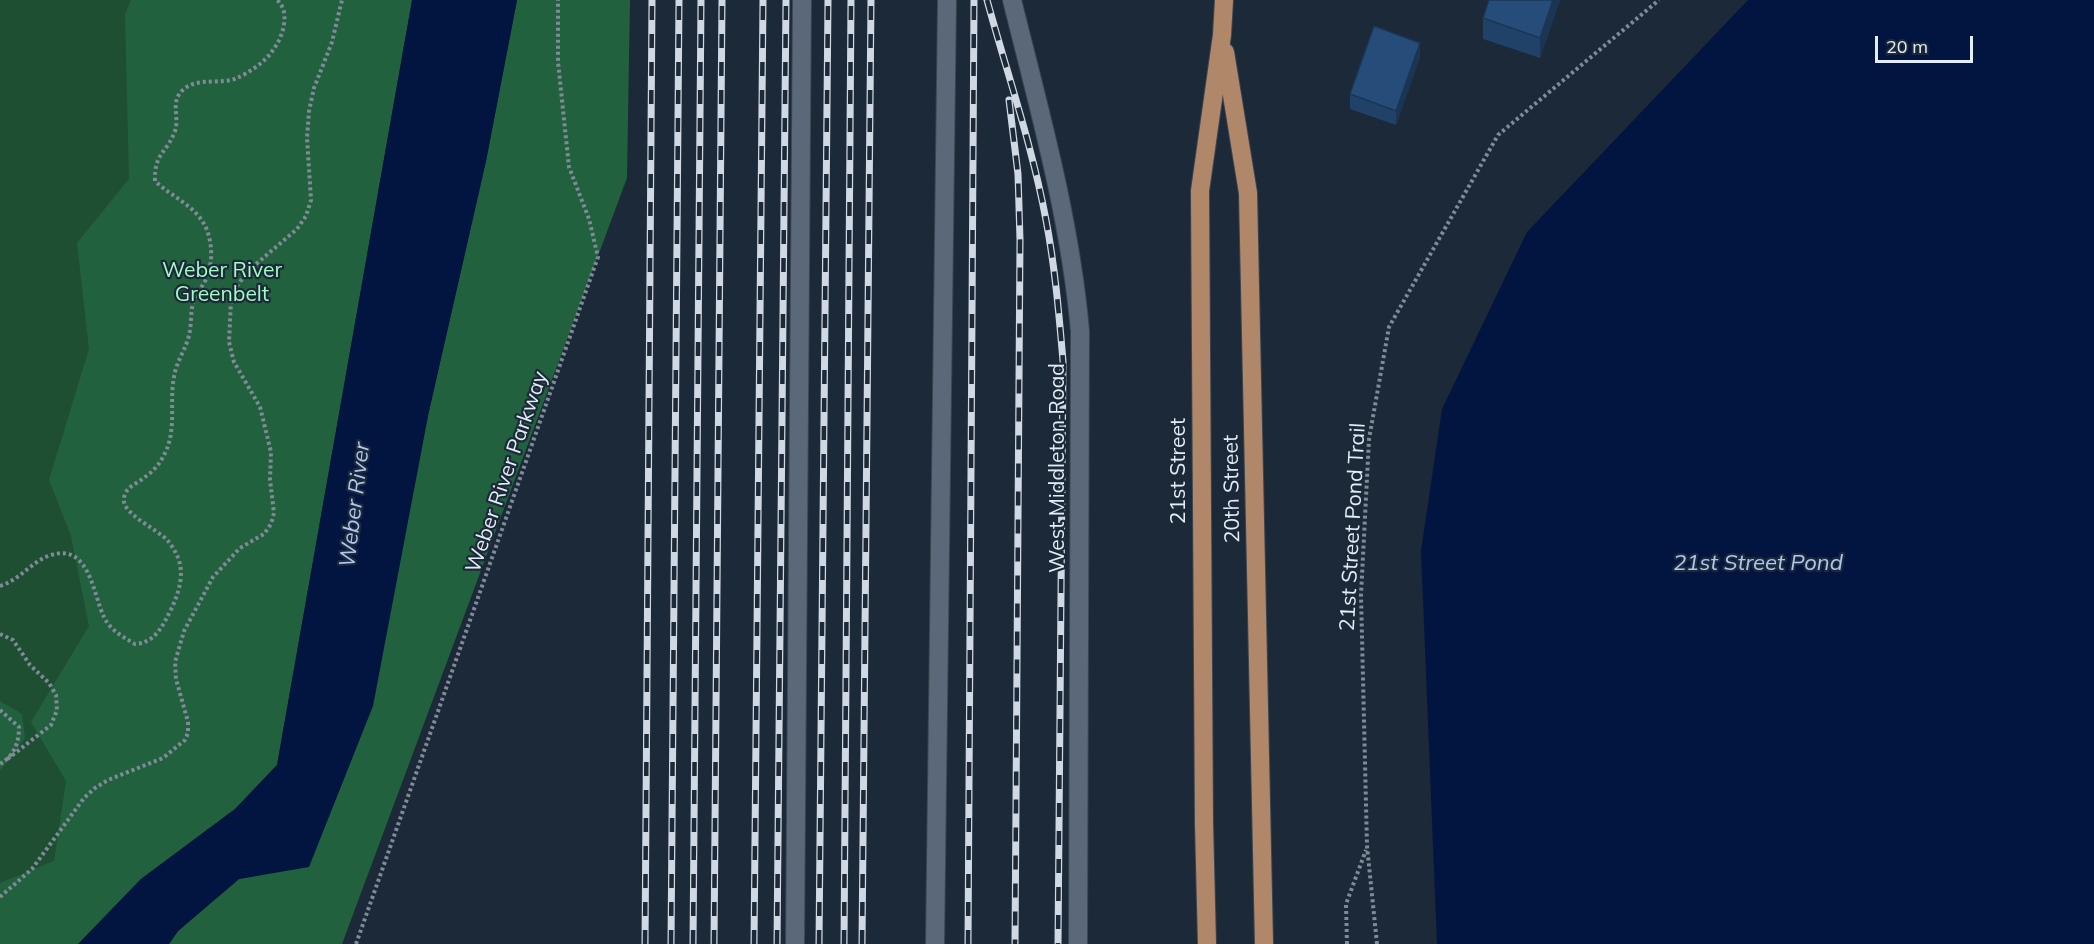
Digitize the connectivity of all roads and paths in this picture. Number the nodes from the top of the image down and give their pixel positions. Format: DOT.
graph roads {
  1 [pos="277,0"];
  2 [pos="342,0"];
  3 [pos="558,0"];
  4 [pos="802,0"];
  5 [pos="946,0"];
  6 [pos="1012,0"];
  7 [pos="1224,0"];
  8 [pos="1659,0"];
  9 [pos="1222,35"];
  10 [pos="0,586"];
  11 [pos="0,634"];
  12 [pos="0,711"];
  13 [pos="5,761"];
  14 [pos="0,764"];
  15 [pos="1367,846"];
  16 [pos="0,897"];
  17 [pos="356,944"];
  18 [pos="795,944"];
  19 [pos="935,944"];
  20 [pos="1078,944"];
  21 [pos="1207,944"];
  22 [pos="1264,944"];
  23 [pos="1347,944"];
  24 [pos="1377,944"];
  1 -- 10 [label="path"];
  2 -- 16 [label="path"];
  3 -- 17 [label="path, Weber River Parkway"];
  4 -- 18 [label="lane"];
  5 -- 19 [label="lane"];
  6 -- 20 [label="lane, West Middleton Road"];
  7 -- 9 [label="main road, 21st Street"];
  8 -- 15 [label="path, 21st Street Pond Trail"];
  9 -- 21 [label="main road, 21st Street"];
  9 -- 22 [label="main road, 20th Street"];
  11 -- 13 [label="path"];
  12 -- 13 [label="path"];
  13 -- 14 [label="path"];
  15 -- 23 [label="path"];
  15 -- 24 [label="path, 21st Street Pond Trail"];
}
